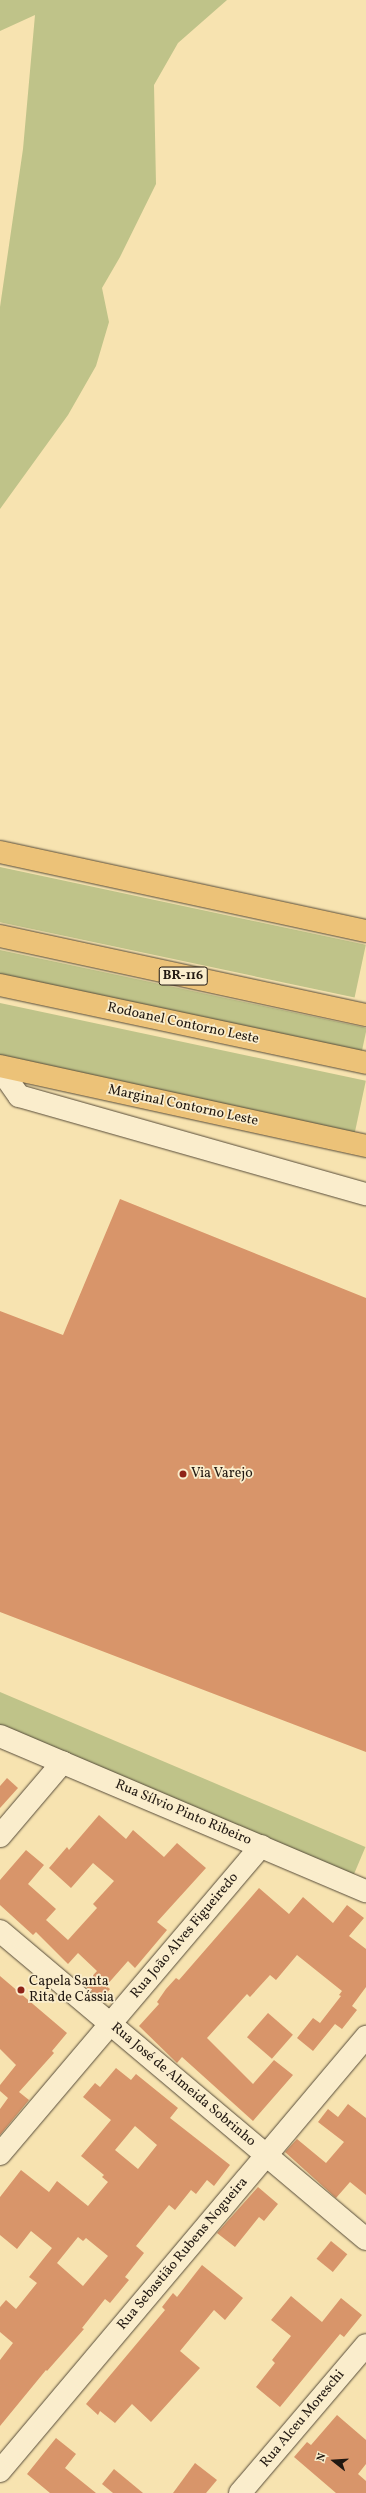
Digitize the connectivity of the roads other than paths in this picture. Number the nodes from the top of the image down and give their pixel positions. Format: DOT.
graph roads {
  1 [pos="0,852"];
  2 [pos="366,931"];
  3 [pos="0,936"];
  4 [pos="0,985"];
  5 [pos="366,1015"];
  6 [pos="366,1063"];
  7 [pos="0,1068"];
  8 [pos="366,1146"];
  9 [pos="366,1194"];
  10 [pos="0,1736"];
  11 [pos="62,1762"];
  12 [pos="0,1836"];
  13 [pos="261,1846"];
  14 [pos="366,1890"];
  15 [pos="0,1931"];
  16 [pos="110,2024"];
  17 [pos="366,2037"];
  18 [pos="0,2154"];
  19 [pos="266,2155"];
  20 [pos="366,2239"];
  21 [pos="366,2345"];
  22 [pos="0,2471"];
  23 [pos="240,2493"];
  1 -- 2 [label="main road"];
  3 -- 5 [label="main road, BR-116"];
  4 -- 6 [label="main road, Rodoanel Contorno Leste"];
  7 -- 8 [label="main road, Marginal Contorno Leste"];
  7 -- 9 [label="street"];
  10 -- 11 [label="street, Rua Sílvio Pinto Ribeiro"];
  11 -- 12 [label="street"];
  11 -- 13 [label="street, Rua Sílvio Pinto Ribeiro"];
  13 -- 14 [label="street, Rua Sílvio Pinto Ribeiro"];
  13 -- 16 [label="street, Rua João Alves Figueiredo"];
  15 -- 16 [label="street, Rua José de Almeida Sobrinho"];
  16 -- 18 [label="street, Rua João Alves Figueiredo"];
  16 -- 19 [label="street, Rua José de Almeida Sobrinho"];
  17 -- 19 [label="street, Rua Sebastião Rubens Nogueira"];
  19 -- 20 [label="street, Rua José de Almeida Sobrinho"];
  19 -- 22 [label="street, Rua Sebastião Rubens Nogueira"];
  21 -- 23 [label="street, Rua Alceu Moreschi"];
}
